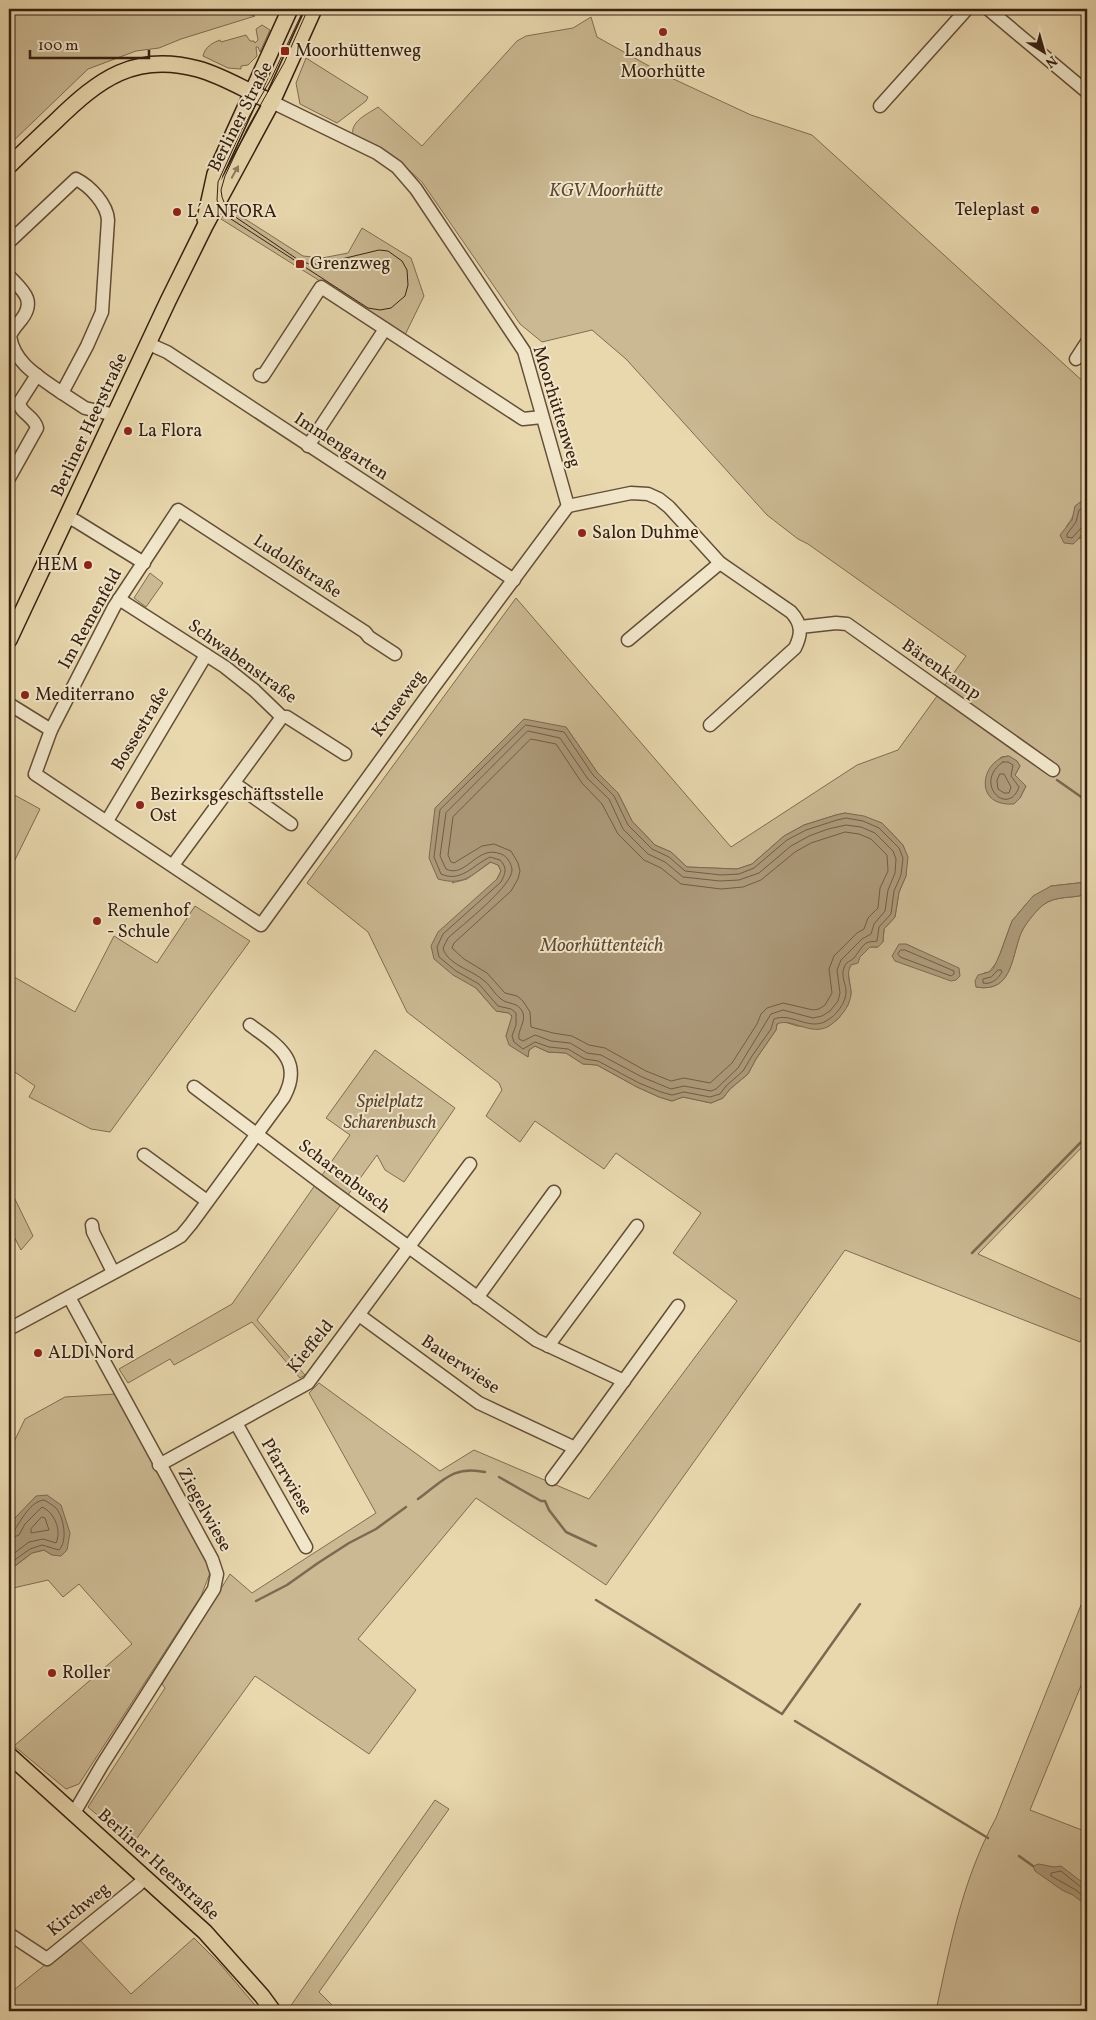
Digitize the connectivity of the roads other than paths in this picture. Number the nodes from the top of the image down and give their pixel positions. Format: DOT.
graph roads {
  1 [pos="290,9"];
  2 [pos="314,9"];
  3 [pos="967,9"];
  4 [pos="988,9"];
  5 [pos="1087,92"];
  6 [pos="252,93"];
  7 [pos="272,102"];
  8 [pos="880,106"];
  9 [pos="9,166"];
  10 [pos="207,217"];
  11 [pos="9,242"];
  12 [pos="9,276"];
  13 [pos="385,329"];
  14 [pos="1087,342"];
  15 [pos="149,344"];
  16 [pos="1076,359"];
  17 [pos="37,375"];
  18 [pos="260,375"];
  19 [pos="62,393"];
  20 [pos="115,415"];
  21 [pos="542,418"];
  22 [pos="308,446"];
  23 [pos="9,478"];
  24 [pos="568,506"];
  25 [pos="178,510"];
  26 [pos="66,517"];
  27 [pos="144,562"];
  28 [pos="720,563"];
  29 [pos="514,580"];
  30 [pos="119,599"];
  31 [pos="800,627"];
  32 [pos="9,640"];
  33 [pos="628,640"];
  34 [pos="395,654"];
  35 [pos="206,655"];
  36 [pos="9,704"];
  37 [pos="282,717"];
  38 [pos="710,725"];
  39 [pos="51,730"];
  40 [pos="345,754"];
  41 [pos="1053,770"];
  42 [pos="234,783"];
  43 [pos="108,821"];
  44 [pos="291,824"];
  45 [pos="173,865"];
  46 [pos="250,1025"];
  47 [pos="194,1086"];
  48 [pos="258,1134"];
  49 [pos="144,1155"];
  50 [pos="470,1164"];
  51 [pos="554,1192"];
  52 [pos="208,1201"];
  53 [pos="92,1225"];
  54 [pos="637,1226"];
  55 [pos="409,1247"];
  56 [pos="113,1272"];
  57 [pos="69,1297"];
  58 [pos="477,1298"];
  59 [pos="678,1306"];
  60 [pos="359,1315"];
  61 [pos="9,1329"];
  62 [pos="548,1346"];
  63 [pos="624,1381"];
  64 [pos="236,1423"];
  65 [pos="575,1448"];
  66 [pos="160,1465"];
  67 [pos="552,1479"];
  68 [pos="306,1548"];
  69 [pos="9,1756"];
  70 [pos="74,1813"];
  71 [pos="145,1878"];
  72 [pos="9,1934"];
  73 [pos="273,2011"];
  1 -- 6 [label="main road, Berliner Straße"];
  2 -- 7 [label="main road, Berliner Straße"];
  3 -- 8 [label="street"];
  4 -- 5 [label="street"];
  6 -- 7 [label="main road"];
  6 -- 9 [label="main road"];
  6 -- 10 [label="main road, Berliner Straße"];
  10 -- 7 [label="main road, Berliner Straße, one-way"];
  7 -- 21 [label="street, Moorhüttenweg"];
  10 -- 15 [label="main road, Berliner Heerstraße"];
  11 -- 19 [label="street"];
  12 -- 17 [label="street"];
  13 -- 18 [label="street"];
  13 -- 21 [label="street"];
  13 -- 22 [label="street"];
  14 -- 16 [label="street"];
  15 -- 20 [label="main road, Berliner Heerstraße"];
  15 -- 22 [label="street, Immengarten"];
  17 -- 19 [label="street"];
  17 -- 23 [label="street"];
  19 -- 20 [label="street"];
  20 -- 26 [label="main road, Berliner Heerstraße"];
  21 -- 24 [label="street, Moorhüttenweg"];
  22 -- 29 [label="street, Immengarten"];
  24 -- 28 [label="street"];
  24 -- 29 [label="street, Kruseweg"];
  25 -- 27 [label="street, Im Remenfeld"];
  25 -- 34 [label="street, Ludolfstraße"];
  26 -- 27 [label="street, Im Remenfeld"];
  26 -- 32 [label="main road, Berliner Heerstraße"];
  27 -- 30 [label="street, Im Remenfeld"];
  28 -- 31 [label="street"];
  28 -- 33 [label="street"];
  29 -- 45 [label="street, Kruseweg"];
  30 -- 35 [label="street, Schwabenstraße"];
  30 -- 39 [label="street, Im Remenfeld"];
  31 -- 38 [label="street"];
  31 -- 41 [label="street, Bärenkamp"];
  35 -- 37 [label="street, Schwabenstraße"];
  35 -- 43 [label="street, Bossestraße"];
  36 -- 39 [label="street"];
  37 -- 40 [label="street, Schwabenstraße"];
  37 -- 42 [label="street"];
  39 -- 43 [label="street, Im Remenfeld"];
  42 -- 44 [label="street"];
  42 -- 45 [label="street"];
  43 -- 45 [label="street"];
  46 -- 48 [label="street"];
  47 -- 48 [label="street, Scharenbusch"];
  48 -- 52 [label="street"];
  48 -- 55 [label="street, Scharenbusch"];
  49 -- 52 [label="street"];
  50 -- 55 [label="street"];
  51 -- 58 [label="street"];
  52 -- 56 [label="street"];
  53 -- 56 [label="street"];
  54 -- 62 [label="street"];
  55 -- 58 [label="street, Scharenbusch"];
  55 -- 60 [label="street, Kieffeld"];
  56 -- 57 [label="street"];
  57 -- 61 [label="street"];
  57 -- 66 [label="street, Ziegelwiese"];
  58 -- 62 [label="street, Scharenbusch"];
  59 -- 63 [label="street"];
  60 -- 64 [label="street, Kieffeld"];
  60 -- 65 [label="street, Bauerwiese"];
  62 -- 63 [label="street, Scharenbusch"];
  63 -- 65 [label="street"];
  64 -- 66 [label="street, Kieffeld"];
  64 -- 68 [label="street, Pfarrwiese"];
  65 -- 67 [label="street"];
  66 -- 70 [label="street, Ziegelwiese"];
  69 -- 70 [label="main road, Berliner Heerstraße"];
  70 -- 71 [label="main road, Berliner Heerstraße"];
  71 -- 72 [label="street, Kirchweg"];
  71 -- 73 [label="main road, Berliner Heerstraße"];
}
